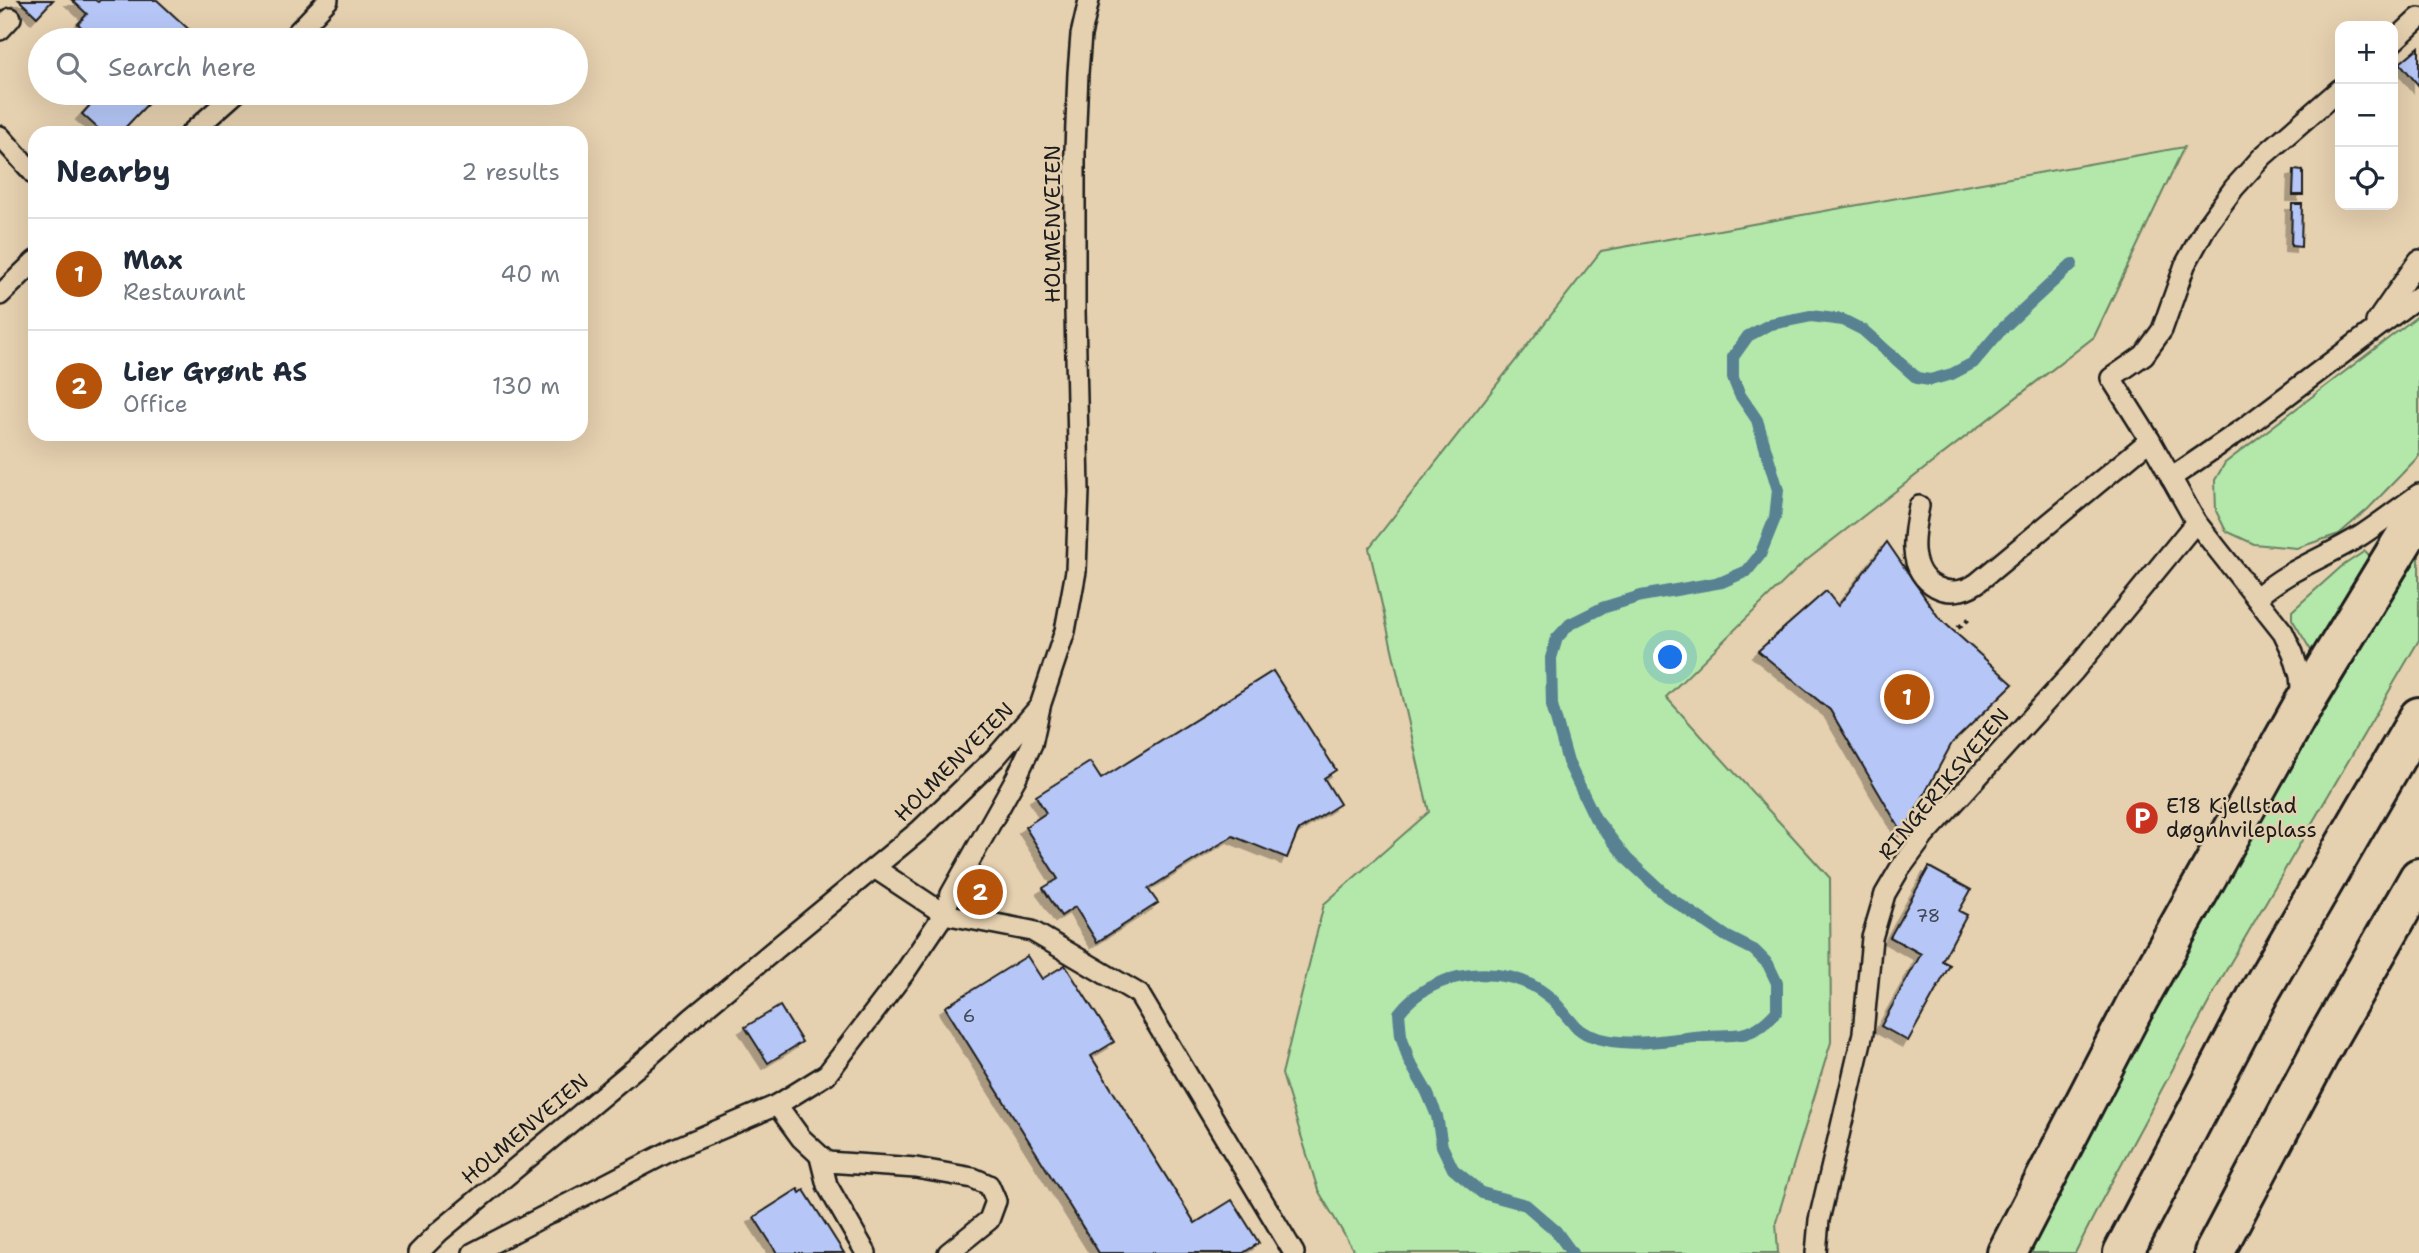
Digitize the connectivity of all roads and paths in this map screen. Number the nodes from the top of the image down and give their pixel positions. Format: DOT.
graph roads {
  1 [pos="328,0"];
  2 [pos="1088,0"];
  3 [pos="2419,18"];
  4 [pos="301,28"];
  5 [pos="2398,37"];
  6 [pos="2335,93"];
  7 [pos="222,105"];
  8 [pos="199,126"];
  9 [pos="0,136"];
  10 [pos="28,167"];
  11 [pos="2419,260"];
  12 [pos="28,268"];
  13 [pos="0,295"];
  14 [pos="2419,296"];
  15 [pos="2367,337"];
  16 [pos="2150,439"];
  17 [pos="2171,478"];
  18 [pos="2419,494"];
  19 [pos="1919,506"];
  20 [pos="2419,514"];
  21 [pos="2196,522"];
  22 [pos="2256,598"];
  23 [pos="2303,705"];
  24 [pos="1040,706"];
  25 [pos="2419,717"];
  26 [pos="876,869"];
  27 [pos="2419,878"];
  28 [pos="944,914"];
  29 [pos="777,1105"];
  30 [pos="820,1157"];
  31 [pos="418,1253"];
  32 [pos="473,1253"];
  33 [pos="866,1253"];
  34 [pos="948,1253"];
  35 [pos="1294,1253"];
  36 [pos="1815,1253"];
  37 [pos="2007,1253"];
  38 [pos="2123,1253"];
  39 [pos="2214,1253"];
  1 -- 4 [label="lane"];
  2 -- 24 [label="lane, HOLMENVEIEN"];
  3 -- 5 [label="lane"];
  6 -- 16 [label="lane"];
  7 -- 8 [label="lane"];
  9 -- 10 [label="lane"];
  11 -- 15 [label="lane"];
  12 -- 13 [label="lane"];
  14 -- 15 [label="lane"];
  15 -- 17 [label="lane"];
  16 -- 17 [label="lane"];
  16 -- 19 [label="lane"];
  17 -- 21 [label="lane"];
  18 -- 22 [label="lane"];
  20 -- 23 [label="highway"];
  21 -- 22 [label="lane"];
  21 -- 36 [label="lane, RINGERIKSVEIEN"];
  22 -- 23 [label="lane"];
  23 -- 37 [label="highway"];
  24 -- 26 [label="lane, HOLMENVEIEN"];
  24 -- 28 [label="lane"];
  25 -- 38 [label="highway"];
  26 -- 28 [label="lane"];
  26 -- 31 [label="lane, HOLMENVEIEN"];
  27 -- 39 [label="highway"];
  28 -- 29 [label="lane"];
  28 -- 35 [label="lane"];
  29 -- 30 [label="lane"];
  29 -- 32 [label="lane"];
  30 -- 33 [label="lane"];
  30 -- 34 [label="lane"];
}
